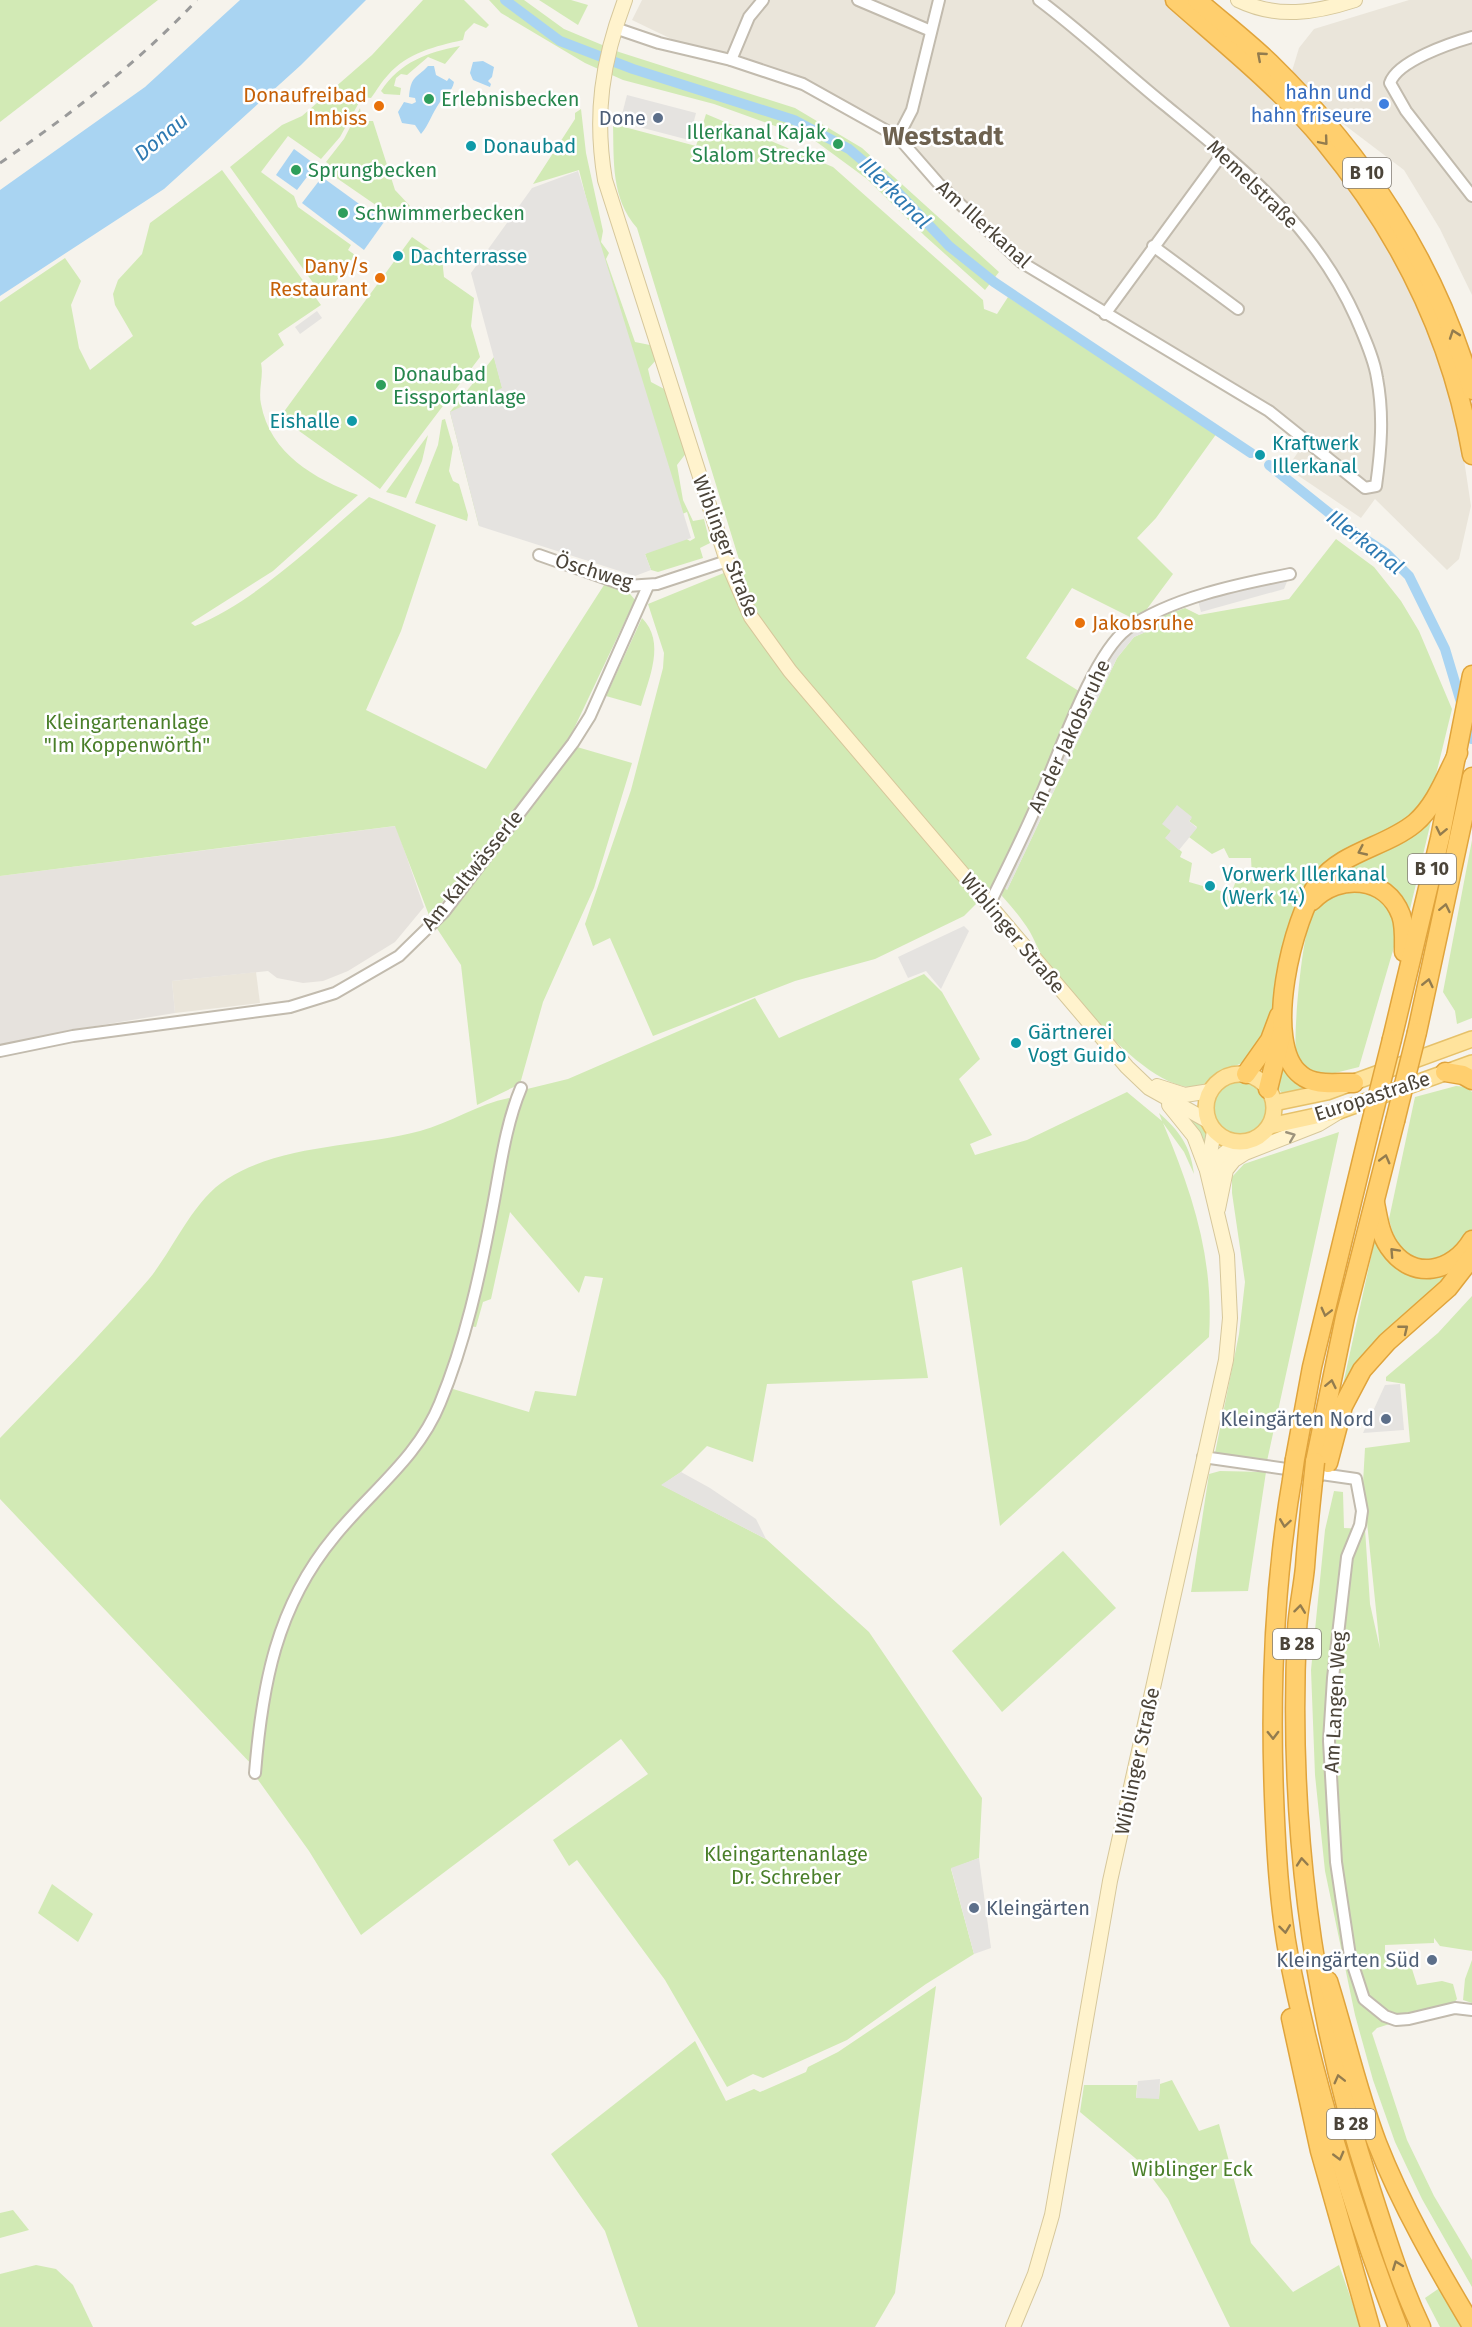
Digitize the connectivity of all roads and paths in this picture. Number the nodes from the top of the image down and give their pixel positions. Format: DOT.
graph roads {
  1 [pos="625,0"];
  2 [pos="763,0"];
  3 [pos="858,0"];
  4 [pos="939,0"];
  5 [pos="1039,0"];
  6 [pos="1175,0"];
  7 [pos="1197,0"];
  8 [pos="1238,0"];
  9 [pos="1259,0"];
  10 [pos="1344,0"];
  11 [pos="1355,0"];
  12 [pos="931,31"];
  13 [pos="613,34"];
  14 [pos="1472,37"];
  15 [pos="731,60"];
  16 [pos="898,137"];
  17 [pos="1223,153"];
  18 [pos="1470,190"];
  19 [pos="1153,246"];
  20 [pos="1238,309"];
  21 [pos="1105,314"];
  22 [pos="1472,390"];
  23 [pos="1472,455"];
  24 [pos="1365,488"];
  25 [pos="539,555"];
  26 [pos="727,561"];
  27 [pos="1290,574"];
  28 [pos="648,586"];
  29 [pos="1472,675"];
  30 [pos="1458,753"];
  31 [pos="1472,777"];
  32 [pos="989,905"];
  33 [pos="1305,908"];
  34 [pos="1404,984"];
  35 [pos="1284,997"];
  36 [pos="1282,1028"];
  37 [pos="1472,1040"];
  38 [pos="0,1051"];
  39 [pos="1472,1063"];
  40 [pos="1445,1072"];
  41 [pos="1246,1074"];
  42 [pos="1138,1078"];
  43 [pos="1472,1080"];
  44 [pos="1354,1083"];
  45 [pos="521,1088"];
  46 [pos="1210,1091"];
  47 [pos="1160,1095"];
  48 [pos="1271,1096"];
  49 [pos="1340,1111"];
  50 [pos="1211,1126"];
  51 [pos="1270,1126"];
  52 [pos="1237,1143"];
  53 [pos="1207,1171"];
  54 [pos="1355,1192"];
  55 [pos="1211,1193"];
  56 [pos="1374,1198"];
  57 [pos="1217,1214"];
  58 [pos="1472,1240"];
  59 [pos="1472,1257"];
  60 [pos="1203,1457"];
  61 [pos="1322,1463"];
  62 [pos="255,1773"];
  63 [pos="1309,1920"];
  64 [pos="1289,1956"];
  65 [pos="1472,2010"];
  66 [pos="1472,2326"];
  67 [pos="1013,2327"];
  68 [pos="1371,2327"];
  69 [pos="1398,2327"];
  70 [pos="1421,2327"];
  1 -- 13 [label="main road, Wiblinger Straße"];
  2 -- 15 [label="street"];
  3 -- 12 [label="street"];
  4 -- 12 [label="street"];
  5 -- 17 [label="street, Memelstraße"];
  6 -- 23 [label="highway, B 10, one-way"];
  22 -- 7 [label="highway, B 10, one-way"];
  8 -- 11 [label="main road"];
  9 -- 10 [label="main road"];
  12 -- 16 [label="street"];
  13 -- 15 [label="street, Am Illerkanal"];
  13 -- 26 [label="main road, Wiblinger Straße"];
  14 -- 18 [label="street"];
  15 -- 16 [label="street, Am Illerkanal"];
  16 -- 21 [label="street, Am Illerkanal"];
  17 -- 19 [label="street"];
  17 -- 24 [label="street, Memelstraße"];
  19 -- 20 [label="street"];
  19 -- 21 [label="street"];
  21 -- 24 [label="street, Am Illerkanal"];
  25 -- 28 [label="street, Öschweg"];
  26 -- 28 [label="street"];
  26 -- 32 [label="main road, Wiblinger Straße"];
  27 -- 32 [label="street, An der Jakobsruhe"];
  28 -- 38 [label="street, Am Kaltwässerle"];
  29 -- 30 [label="highway, B 10"];
  30 -- 33 [label="highway, B 10, one-way"];
  30 -- 34 [label="highway, B 10, one-way"];
  56 -- 31 [label="highway, B 10, one-way, bridge"];
  32 -- 42 [label="main road, Wiblinger Straße"];
  33 -- 34 [label="highway"];
  33 -- 35 [label="highway, B 10"];
  34 -- 54 [label="highway, B 10, bridge"];
  35 -- 36 [label="highway"];
  35 -- 41 [label="highway, B 10"];
  36 -- 44 [label="highway"];
  36 -- 48 [label="highway"];
  37 -- 44 [label="main road, Europastraße"];
  39 -- 40 [label="main road, Europastraße"];
  40 -- 43 [label="highway"];
  40 -- 49 [label="main road, Europastraße"];
  41 -- 46 [label="main road"];
  41 -- 48 [label="main road"];
  42 -- 46 [label="main road, Wiblinger Straße"];
  42 -- 47 [label="main road, Wiblinger Straße"];
  44 -- 48 [label="main road, Europastraße"];
  45 -- 62 [label="street"];
  46 -- 50 [label="main road"];
  47 -- 50 [label="main road, Wiblinger Straße"];
  47 -- 53 [label="main road"];
  48 -- 51 [label="main road"];
  49 -- 51 [label="main road, Europastraße"];
  57 -- 49 [label="main road, one-way"];
  50 -- 52 [label="main road"];
  50 -- 53 [label="main road, Wiblinger Straße"];
  51 -- 52 [label="main road"];
  52 -- 55 [label="main road, Wiblinger Straße"];
  53 -- 55 [label="main road, Wiblinger Straße"];
  54 -- 64 [label="highway, B 28, one-way, bridge"];
  55 -- 57 [label="main road, Wiblinger Straße"];
  58 -- 56 [label="highway, B 10, one-way"];
  61 -- 56 [label="highway, one-way"];
  57 -- 60 [label="main road, Wiblinger Straße"];
  61 -- 59 [label="highway, one-way"];
  60 -- 65 [label="street, Am Langen Weg"];
  60 -- 67 [label="main road, Wiblinger Straße"];
  63 -- 61 [label="highway, B 28, one-way"];
  63 -- 66 [label="highway"];
  70 -- 63 [label="highway, B 28, one-way"];
  64 -- 68 [label="highway"];
  64 -- 69 [label="highway, B 28, one-way"];
}
